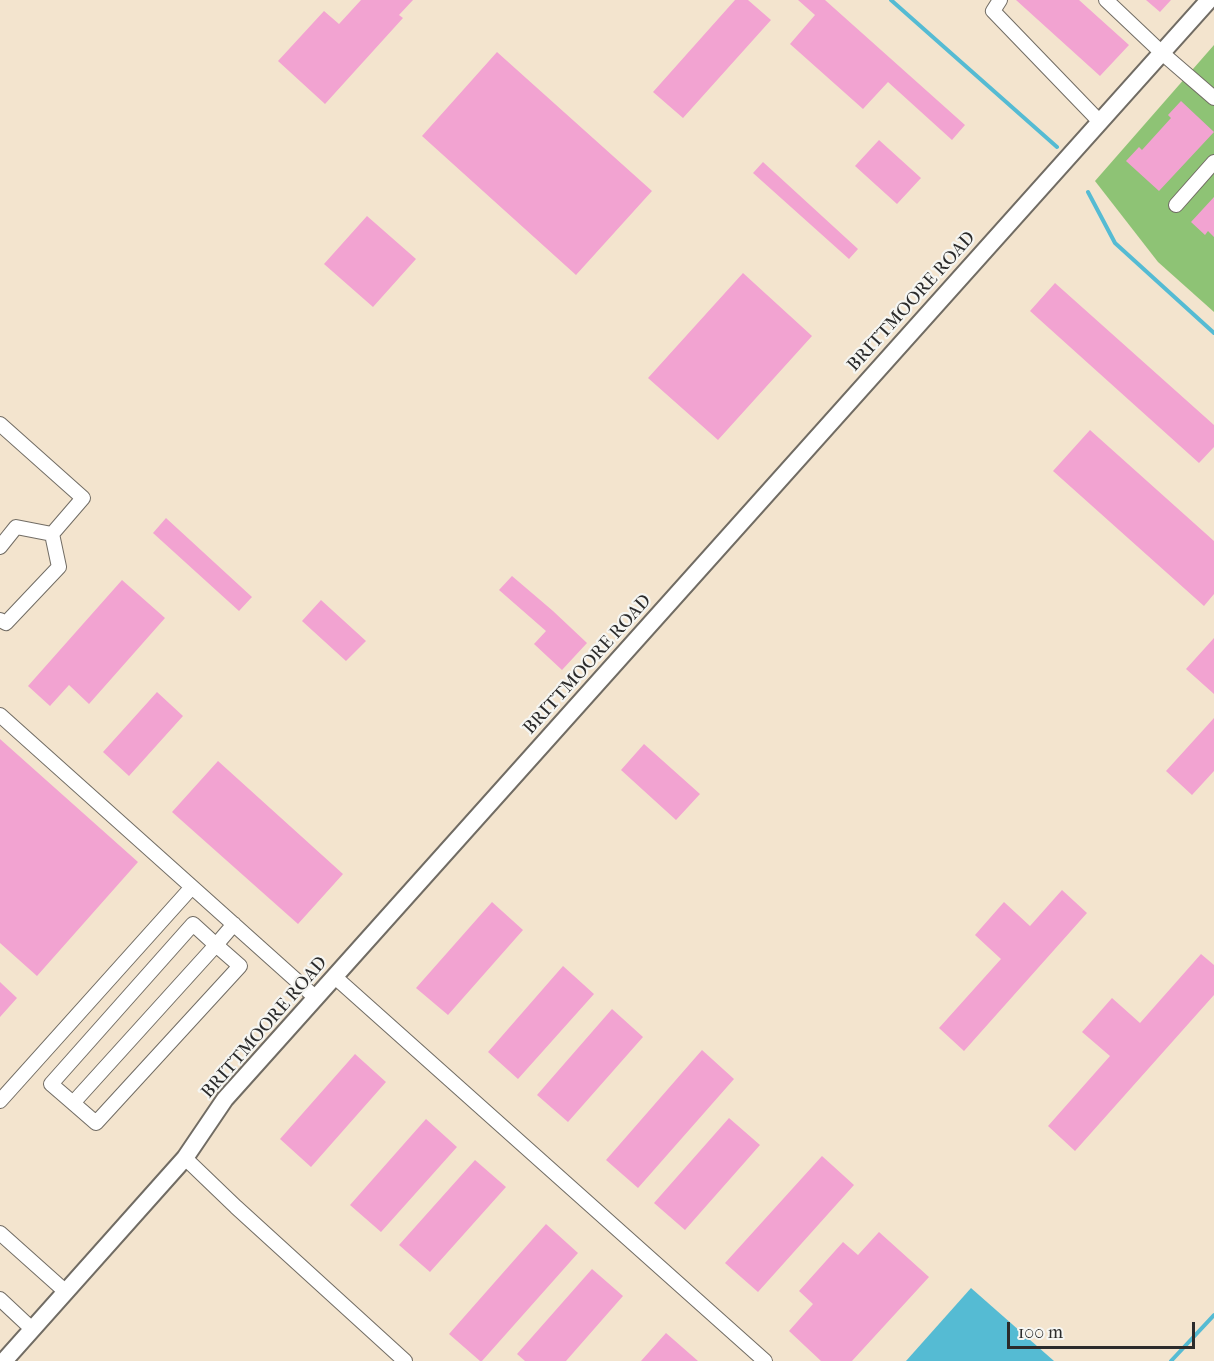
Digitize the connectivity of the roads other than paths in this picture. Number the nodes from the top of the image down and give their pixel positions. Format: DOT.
graph roads {
  1 [pos="1000,0"];
  2 [pos="1106,0"];
  3 [pos="1209,0"];
  4 [pos="1162,53"];
  5 [pos="1214,98"];
  6 [pos="1100,122"];
  7 [pos="1214,162"];
  8 [pos="1176,205"];
  9 [pos="0,424"];
  10 [pos="52,534"];
  11 [pos="0,547"];
  12 [pos="0,620"];
  13 [pos="0,715"];
  14 [pos="192,887"];
  15 [pos="234,924"];
  16 [pos="216,945"];
  17 [pos="335,977"];
  18 [pos="316,998"];
  19 [pos="0,1101"];
  20 [pos="73,1103"];
  21 [pos="185,1158"];
  22 [pos="0,1233"];
  23 [pos="66,1292"];
  24 [pos="0,1300"];
  25 [pos="33,1329"];
  26 [pos="4,1361"];
  27 [pos="405,1361"];
  28 [pos="765,1361"];
  1 -- 6 [label="street"];
  2 -- 4 [label="street"];
  3 -- 4 [label="main road, BRITTMOORE ROAD"];
  4 -- 5 [label="street"];
  4 -- 6 [label="main road, BRITTMOORE ROAD"];
  6 -- 17 [label="main road, BRITTMOORE ROAD"];
  7 -- 8 [label="street"];
  9 -- 10 [label="street"];
  10 -- 11 [label="street"];
  10 -- 12 [label="street"];
  13 -- 14 [label="street"];
  14 -- 15 [label="street"];
  14 -- 19 [label="street"];
  15 -- 16 [label="street"];
  15 -- 18 [label="street"];
  16 -- 20 [label="street"];
  16 -- 20 [label="street"];
  16 -- 20 [label="street"];
  17 -- 18 [label="main road, BRITTMOORE ROAD"];
  17 -- 28 [label="street"];
  18 -- 21 [label="main road, BRITTMOORE ROAD"];
  21 -- 23 [label="main road, BRITTMOORE ROAD"];
  21 -- 27 [label="street"];
  22 -- 23 [label="street"];
  23 -- 25 [label="main road, BRITTMOORE ROAD"];
  24 -- 25 [label="street"];
  25 -- 26 [label="main road, BRITTMOORE ROAD"];
}
